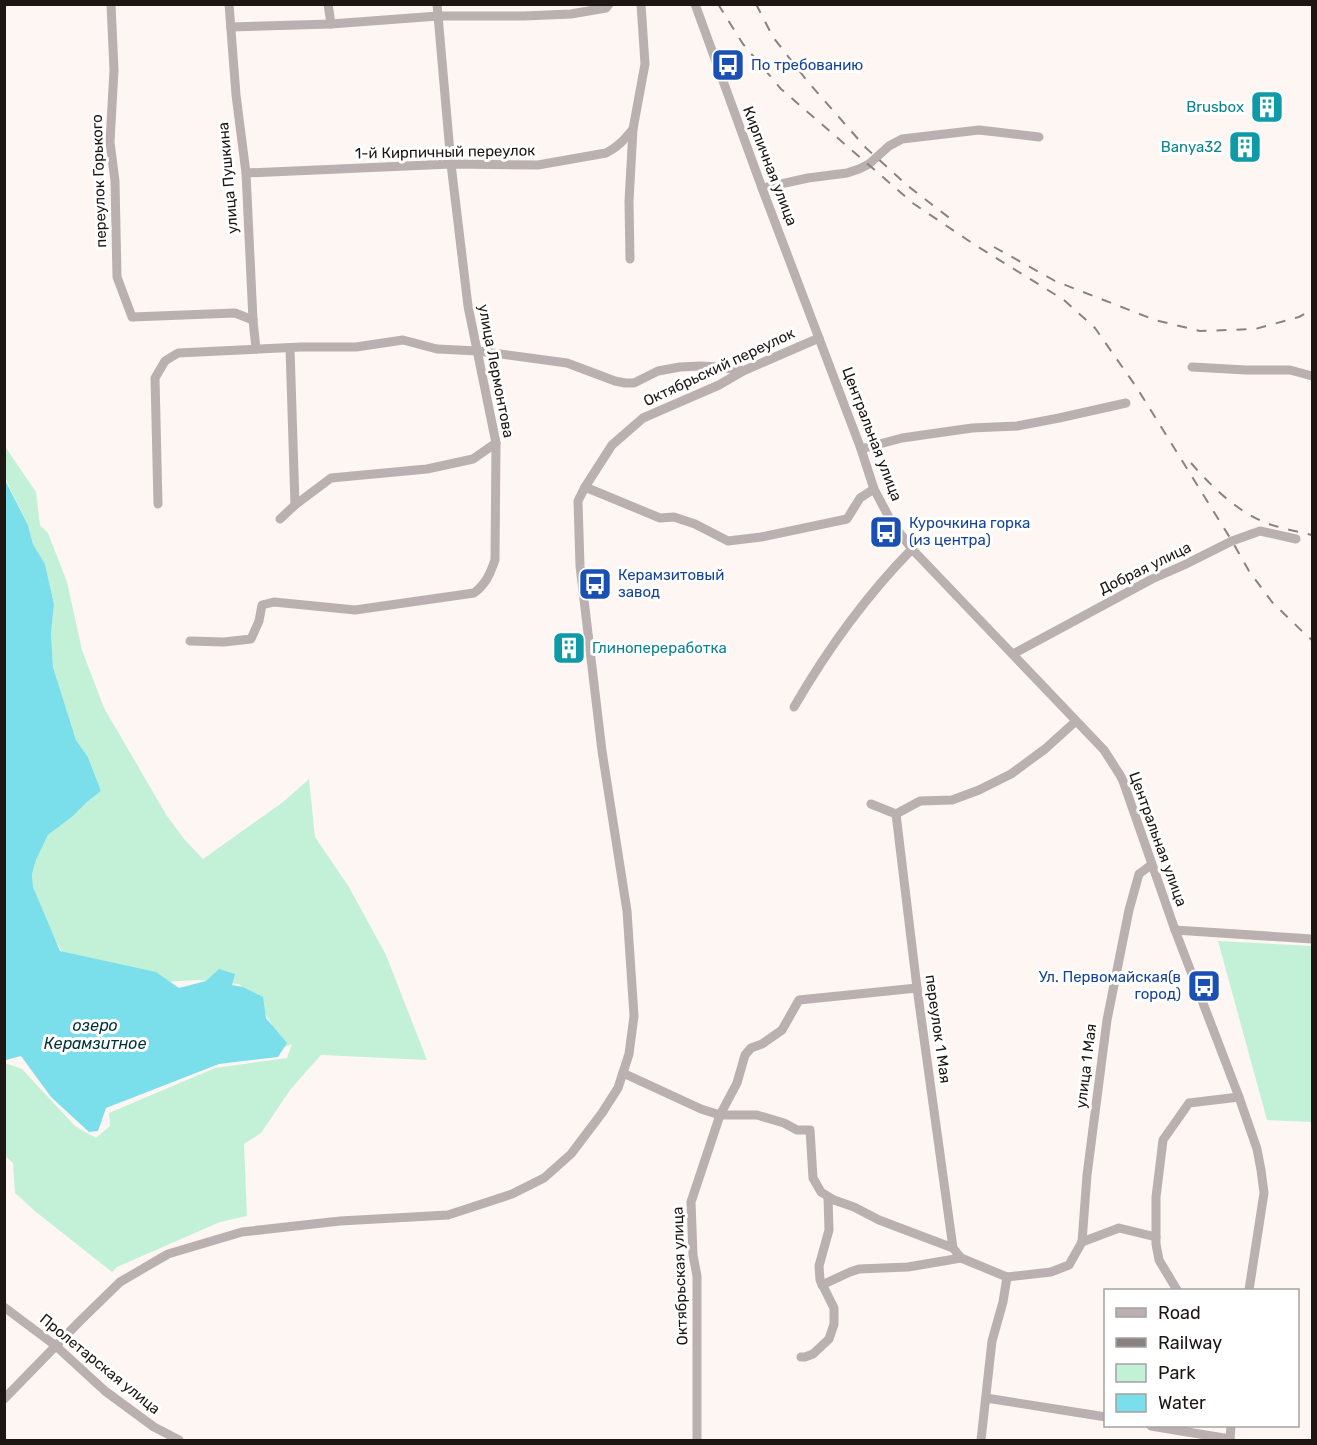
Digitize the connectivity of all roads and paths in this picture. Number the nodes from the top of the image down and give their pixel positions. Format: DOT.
graph roads {
  1 [pos="111,4"];
  2 [pos="229,4"];
  3 [pos="328,4"];
  4 [pos="437,4"];
  5 [pos="609,4"];
  6 [pos="641,4"];
  7 [pos="695,4"];
  8 [pos="438,16"];
  9 [pos="331,24"];
  10 [pos="231,27"];
  11 [pos="633,129"];
  12 [pos="1039,137"];
  13 [pos="451,164"];
  14 [pos="246,173"];
  15 [pos="762,188"];
  16 [pos="630,259"];
  17 [pos="253,320"];
  18 [pos="819,338"];
  19 [pos="290,348"];
  20 [pos="255,349"];
  21 [pos="478,351"];
  22 [pos="1192,367"];
  23 [pos="743,371"];
  24 [pos="1312,376"];
  25 [pos="1126,403"];
  26 [pos="496,443"];
  27 [pos="861,448"];
  28 [pos="585,487"];
  29 [pos="874,489"];
  30 [pos="158,504"];
  31 [pos="295,505"];
  32 [pos="280,519"];
  33 [pos="1296,539"];
  34 [pos="912,549"];
  35 [pos="190,641"];
  36 [pos="1012,654"];
  37 [pos="794,706"];
  38 [pos="1076,721"];
  39 [pos="871,804"];
  40 [pos="896,814"];
  41 [pos="1151,865"];
  42 [pos="1175,930"];
  43 [pos="1312,939"];
  44 [pos="917,988"];
  45 [pos="623,1073"];
  46 [pos="1239,1097"];
  47 [pos="720,1115"];
  48 [pos="828,1197"];
  49 [pos="1156,1237"];
  50 [pos="1082,1242"];
  51 [pos="953,1248"];
  52 [pos="961,1258"];
  53 [pos="1007,1277"];
  54 [pos="822,1285"];
  55 [pos="1176,1289"];
  56 [pos="1249,1289"];
  57 [pos="4,1307"];
  58 [pos="56,1347"];
  59 [pos="801,1357"];
  60 [pos="986,1398"];
  61 [pos="4,1399"];
  62 [pos="1104,1417"];
  63 [pos="1162,1427"];
  64 [pos="180,1440"];
  65 [pos="697,1440"];
  66 [pos="981,1440"];
  67 [pos="1230,1440"];
  1 -- 17 [label="street, переулок Горького"];
  2 -- 10 [label="street, улица Пушкина"];
  3 -- 9 [label="street"];
  4 -- 8 [label="street, улица Лермонтова"];
  5 -- 8 [label="street"];
  6 -- 11 [label="street"];
  7 -- 15 [label="street, Кирпичная улица"];
  8 -- 9 [label="street"];
  8 -- 13 [label="street, улица Лермонтова"];
  9 -- 10 [label="street"];
  10 -- 14 [label="street, улица Пушкина"];
  11 -- 13 [label="street, 1-й Кирпичный переулок"];
  11 -- 16 [label="street"];
  12 -- 15 [label="street"];
  13 -- 14 [label="street, 1-й Кирпичный переулок"];
  13 -- 21 [label="street, улица Лермонтова"];
  14 -- 17 [label="street, улица Пушкина"];
  15 -- 18 [label="street, Кирпичная улица"];
  17 -- 20 [label="street, улица Пушкина"];
  18 -- 23 [label="street, Октябрьский переулок"];
  18 -- 27 [label="street, Центральная улица"];
  19 -- 20 [label="street"];
  19 -- 21 [label="street"];
  19 -- 31 [label="street"];
  20 -- 30 [label="street"];
  21 -- 23 [label="street"];
  21 -- 26 [label="street, улица Лермонтова"];
  22 -- 24 [label="street"];
  23 -- 28 [label="street, Октябрьский переулок"];
  25 -- 27 [label="street"];
  26 -- 31 [label="street"];
  26 -- 35 [label="street, улица Лермонтова"];
  27 -- 29 [label="street, Центральная улица"];
  28 -- 29 [label="street"];
  28 -- 45 [label="street, Октябрьский переулок"];
  29 -- 34 [label="street, Центральная улица"];
  31 -- 32 [label="street"];
  33 -- 36 [label="street, Добрая улица"];
  34 -- 36 [label="street, Центральная улица"];
  34 -- 37 [label="street"];
  36 -- 38 [label="street, Центральная улица"];
  38 -- 40 [label="street"];
  38 -- 41 [label="street, Центральная улица"];
  39 -- 40 [label="street"];
  40 -- 44 [label="street, переулок 1 Мая"];
  41 -- 42 [label="street, Центральная улица"];
  41 -- 50 [label="street, улица 1 Мая"];
  42 -- 43 [label="street"];
  42 -- 46 [label="street, Центральная улица"];
  44 -- 47 [label="street, Октябрьская улица"];
  44 -- 51 [label="street, переулок 1 Мая"];
  45 -- 47 [label="street"];
  45 -- 58 [label="street, Октябрьский переулок"];
  46 -- 49 [label="street"];
  46 -- 56 [label="street, Центральная улица"];
  47 -- 48 [label="street"];
  47 -- 65 [label="street, Октябрьская улица"];
  48 -- 51 [label="street"];
  48 -- 54 [label="street"];
  49 -- 50 [label="street"];
  49 -- 55 [label="street"];
  50 -- 53 [label="street"];
  51 -- 52 [label="street"];
  52 -- 53 [label="street"];
  52 -- 54 [label="street"];
  53 -- 60 [label="street"];
  54 -- 59 [label="street"];
  57 -- 58 [label="street, Пролетарская улица"];
  58 -- 61 [label="street, Октябрьский переулок"];
  58 -- 64 [label="street, Пролетарская улица"];
  60 -- 62 [label="street"];
  60 -- 66 [label="street"];
  63 -- 67 [label="street"];
}
